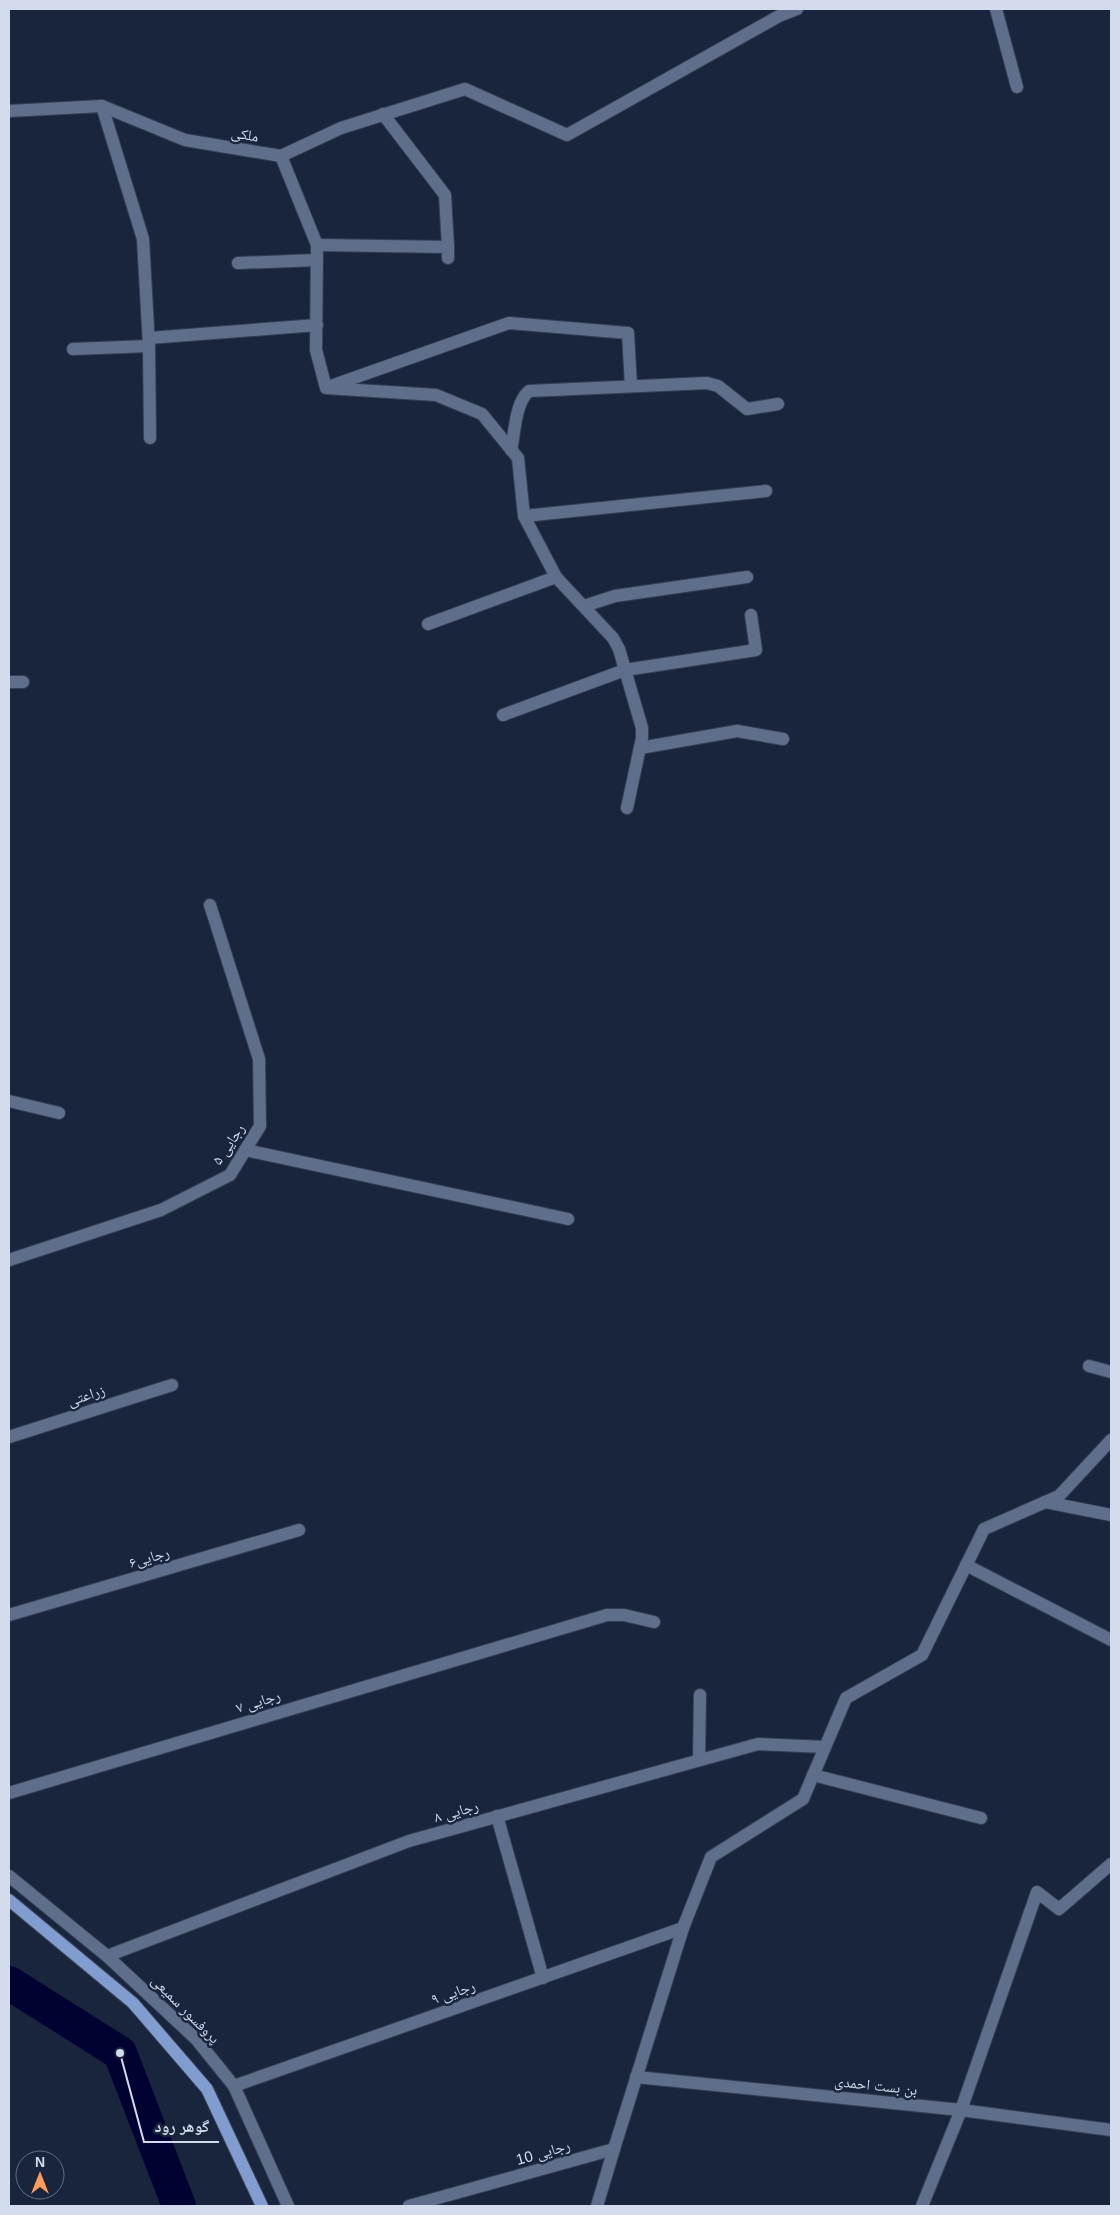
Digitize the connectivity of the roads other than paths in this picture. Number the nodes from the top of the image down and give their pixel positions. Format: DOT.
graph roads {
  1 [pos="797,9"];
  2 [pos="996,9"];
  3 [pos="1017,87"];
  4 [pos="102,106"];
  5 [pos="9,111"];
  6 [pos="383,114"];
  7 [pos="281,156"];
  8 [pos="317,245"];
  9 [pos="317,260"];
  10 [pos="238,264"];
  11 [pos="317,325"];
  12 [pos="149,342"];
  13 [pos="73,350"];
  14 [pos="631,386"];
  15 [pos="326,388"];
  16 [pos="778,404"];
  17 [pos="150,438"];
  18 [pos="511,450"];
  19 [pos="766,490"];
  20 [pos="524,516"];
  21 [pos="556,577"];
  22 [pos="747,577"];
  23 [pos="584,606"];
  24 [pos="751,615"];
  25 [pos="428,624"];
  26 [pos="625,670"];
  27 [pos="9,682"];
  28 [pos="23,682"];
  29 [pos="503,714"];
  30 [pos="783,740"];
  31 [pos="640,748"];
  32 [pos="627,808"];
  33 [pos="210,905"];
  34 [pos="9,1101"];
  35 [pos="59,1113"];
  36 [pos="245,1150"];
  37 [pos="568,1219"];
  38 [pos="9,1260"];
  39 [pos="1089,1366"];
  40 [pos="1111,1372"];
  41 [pos="172,1385"];
  42 [pos="9,1437"];
  43 [pos="1111,1440"];
  44 [pos="1046,1502"];
  45 [pos="1111,1515"];
  46 [pos="299,1530"];
  47 [pos="966,1565"];
  48 [pos="9,1615"];
  49 [pos="654,1622"];
  50 [pos="1111,1640"];
  51 [pos="700,1695"];
  52 [pos="825,1747"];
  53 [pos="699,1760"];
  54 [pos="813,1775"];
  55 [pos="9,1793"];
  56 [pos="497,1816"];
  57 [pos="981,1818"];
  58 [pos="1111,1864"];
  59 [pos="9,1876"];
  60 [pos="9,1900"];
  61 [pos="684,1928"];
  62 [pos="107,1956"];
  63 [pos="542,1978"];
  64 [pos="636,2077"];
  65 [pos="234,2086"];
  66 [pos="961,2110"];
  67 [pos="1111,2130"];
  68 [pos="614,2149"];
  69 [pos="262,2206"];
  70 [pos="288,2206"];
  71 [pos="409,2206"];
  72 [pos="597,2206"];
  73 [pos="922,2206"];
  1 -- 6 [label="street"];
  2 -- 3 [label="street"];
  4 -- 5 [label="street, ملکی"];
  4 -- 7 [label="street, ملکی"];
  4 -- 12 [label="street"];
  6 -- 7 [label="street"];
  6 -- 8 [label="street"];
  7 -- 8 [label="street"];
  8 -- 9 [label="street"];
  9 -- 10 [label="street"];
  9 -- 11 [label="street"];
  11 -- 12 [label="street"];
  11 -- 15 [label="street"];
  12 -- 13 [label="street"];
  12 -- 17 [label="street"];
  14 -- 15 [label="street"];
  14 -- 16 [label="street"];
  14 -- 18 [label="street"];
  15 -- 18 [label="street"];
  18 -- 20 [label="street"];
  19 -- 20 [label="street"];
  20 -- 21 [label="street"];
  21 -- 23 [label="street"];
  21 -- 25 [label="street"];
  22 -- 23 [label="street"];
  23 -- 26 [label="street"];
  24 -- 26 [label="street"];
  26 -- 29 [label="street"];
  26 -- 31 [label="street"];
  27 -- 28 [label="street"];
  30 -- 31 [label="street"];
  31 -- 32 [label="street"];
  33 -- 36 [label="street, رجایی ۵"];
  34 -- 35 [label="street"];
  36 -- 37 [label="street"];
  36 -- 38 [label="street, رجایی ۵"];
  39 -- 40 [label="street"];
  41 -- 42 [label="street, زراعتی"];
  43 -- 44 [label="street"];
  44 -- 45 [label="street"];
  44 -- 47 [label="street"];
  46 -- 48 [label="street, رجایی۶"];
  47 -- 50 [label="street"];
  47 -- 52 [label="street"];
  49 -- 55 [label="street, رجایی ۷"];
  51 -- 53 [label="street"];
  52 -- 53 [label="street, رجایی ۸"];
  52 -- 54 [label="street"];
  53 -- 56 [label="street, رجایی ۸"];
  54 -- 57 [label="street"];
  54 -- 61 [label="street"];
  56 -- 62 [label="street, رجایی ۸"];
  56 -- 63 [label="street"];
  58 -- 66 [label="street"];
  59 -- 62 [label="street, پروفسور سمیعی"];
  60 -- 69 [label="main road"];
  61 -- 63 [label="street, رجایی ۹"];
  61 -- 64 [label="street"];
  62 -- 65 [label="street, پروفسور سمیعی"];
  63 -- 65 [label="street, رجایی ۹"];
  64 -- 66 [label="street, بن بست احمدی"];
  64 -- 68 [label="street"];
  65 -- 70 [label="street, پروفسور سمیعی"];
  66 -- 67 [label="street, بن بست احمدی"];
  66 -- 73 [label="street"];
  68 -- 71 [label="street, رجایی 10"];
  68 -- 72 [label="street"];
}
